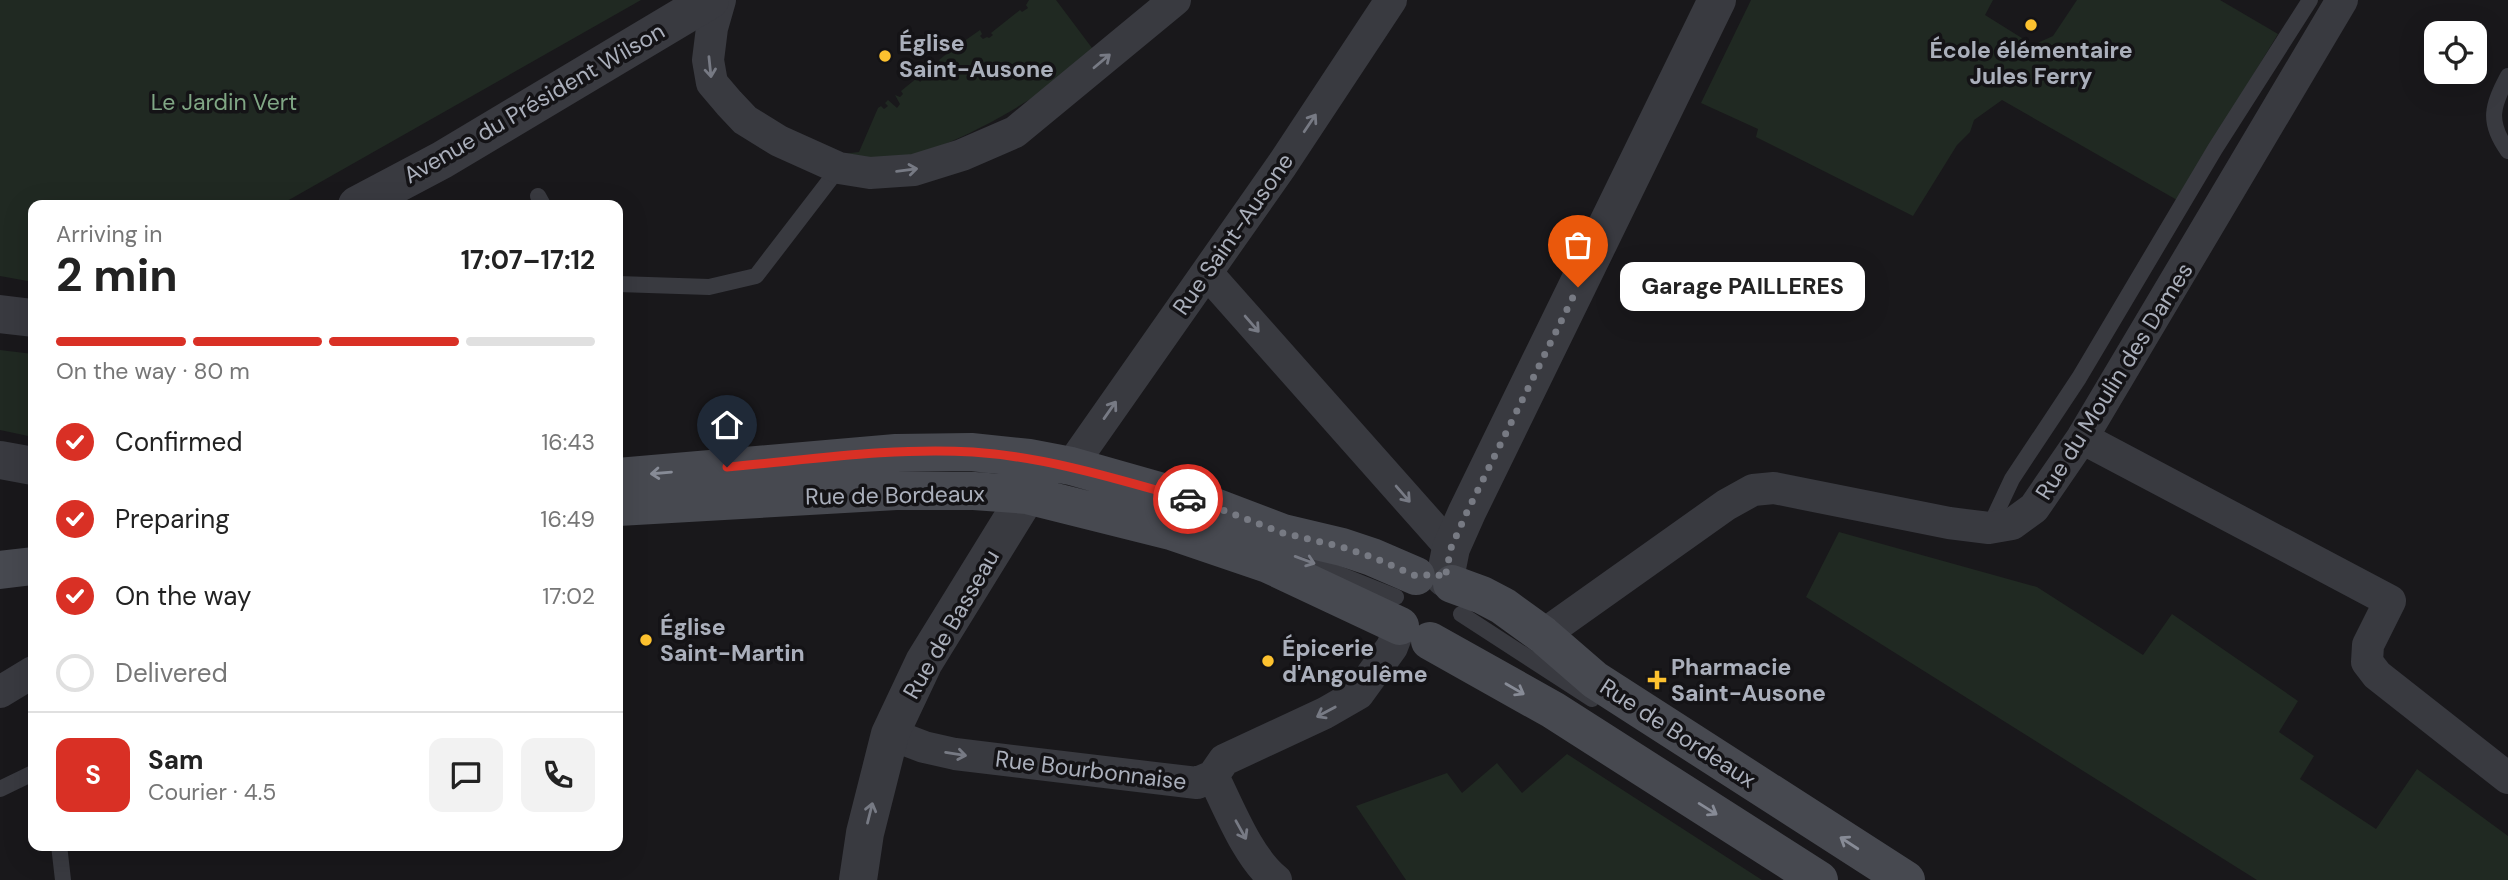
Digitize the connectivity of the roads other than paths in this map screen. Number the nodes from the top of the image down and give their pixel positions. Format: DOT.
graph roads {
  1 [pos="710,0"];
  2 [pos="720,0"];
  3 [pos="1175,0"];
  4 [pos="1391,0"];
  5 [pos="1717,0"];
  6 [pos="2310,0"];
  7 [pos="2342,0"];
  8 [pos="2508,76"];
  9 [pos="2508,151"];
  10 [pos="839,168"];
  11 [pos="367,200"];
  12 [pos="1207,273"];
  13 [pos="623,284"];
  14 [pos="0,314"];
  15 [pos="28,317"];
  16 [pos="2082,438"];
  17 [pos="0,460"];
  18 [pos="28,465"];
  19 [pos="623,477"];
  20 [pos="1079,480"];
  21 [pos="1027,495"];
  22 [pos="714,503"];
  23 [pos="623,507"];
  24 [pos="623,521"];
  25 [pos="1989,528"];
  26 [pos="1276,550"];
  27 [pos="28,566"];
  28 [pos="0,569"];
  29 [pos="1431,595"];
  30 [pos="1543,635"];
  31 [pos="28,675"];
  32 [pos="0,692"];
  33 [pos="1611,711"];
  34 [pos="1634,724"];
  35 [pos="891,734"];
  36 [pos="1735,770"];
  37 [pos="28,775"];
  38 [pos="1213,776"];
  39 [pos="2508,778"];
  40 [pos="0,789"];
  41 [pos="60,851"];
  42 [pos="63,880"];
  43 [pos="858,880"];
  44 [pos="1276,880"];
  45 [pos="1819,880"];
  46 [pos="1906,880"];
  1 -- 11 [label="street, Avenue du Président Wilson"];
  2 -- 10 [label="street, one-way"];
  10 -- 3 [label="street, one-way"];
  12 -- 4 [label="street, Rue Saint-Ausone, one-way"];
  5 -- 29 [label="street"];
  6 -- 25 [label="lane"];
  7 -- 16 [label="street, Rue du Moulin des Dames"];
  8 -- 9 [label="lane"];
  10 -- 13 [label="lane"];
  20 -- 12 [label="street, Rue Saint-Ausone, one-way"];
  12 -- 29 [label="street, one-way"];
  14 -- 15 [label="street"];
  16 -- 25 [label="street, Rue du Moulin des Dames"];
  16 -- 39 [label="street"];
  17 -- 18 [label="street"];
  20 -- 19 [label="main road, Rue de Bordeaux, one-way"];
  20 -- 21 [label="lane"];
  20 -- 29 [label="main road, Rue de Bordeaux"];
  21 -- 22 [label="main road, Rue de Bordeaux"];
  21 -- 29 [label="main road, Rue de Bordeaux"];
  21 -- 35 [label="street, Rue de Basseau"];
  22 -- 23 [label="main road, Rue de Bordeaux"];
  22 -- 24 [label="lane"];
  25 -- 30 [label="street, Rue du Moulin des Dames"];
  26 -- 29 [label="lane, one-way"];
  27 -- 28 [label="main road"];
  29 -- 30 [label="main road, Rue de Bordeaux"];
  29 -- 33 [label="lane"];
  29 -- 38 [label="street, Rue Bourbonnaise, one-way"];
  29 -- 45 [label="main road, Rue de Bordeaux, one-way"];
  30 -- 36 [label="main road, Rue de Bordeaux"];
  31 -- 32 [label="street"];
  34 -- 36 [label="lane"];
  35 -- 38 [label="street, Rue Bourbonnaise, one-way"];
  43 -- 35 [label="street, Rue de Basseau, one-way"];
  46 -- 36 [label="main road, Rue de Bordeaux, one-way"];
  37 -- 40 [label="lane"];
  38 -- 44 [label="street, one-way"];
  41 -- 42 [label="lane"];
}
